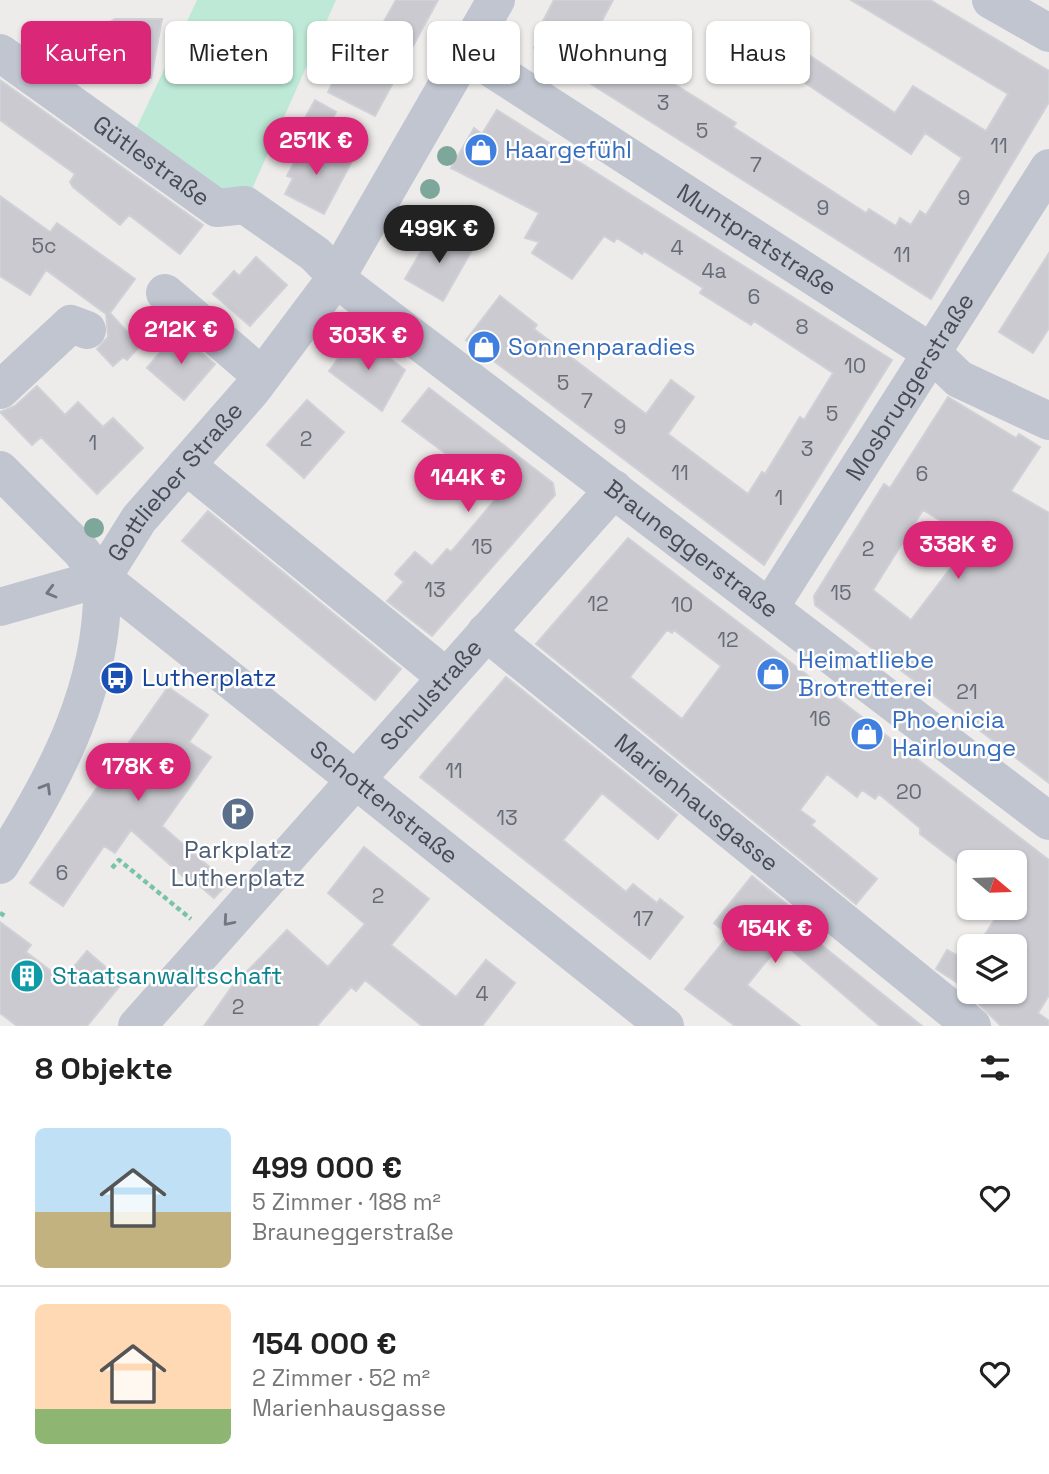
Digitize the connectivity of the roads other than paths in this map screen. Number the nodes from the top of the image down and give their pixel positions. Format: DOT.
graph roads {
  1 [pos="496,0"];
  2 [pos="992,0"];
  3 [pos="484,21"];
  4 [pos="1049,33"];
  5 [pos="0,53"];
  6 [pos="447,84"];
  7 [pos="516,84"];
  8 [pos="1049,168"];
  9 [pos="335,278"];
  10 [pos="165,293"];
  11 [pos="87,330"];
  12 [pos="932,353"];
  13 [pos="262,376"];
  14 [pos="0,390"];
  15 [pos="1049,421"];
  16 [pos="186,465"];
  17 [pos="0,470"];
  18 [pos="614,489"];
  19 [pos="102,578"];
  20 [pos="0,607"];
  21 [pos="770,607"];
  22 [pos="486,632"];
  23 [pos="446,677"];
  24 [pos="355,779"];
  25 [pos="1049,821"];
  26 [pos="0,864"];
  27 [pos="137,1026"];
  28 [pos="665,1026"];
  29 [pos="972,1026"];
  1 -- 3 [label="street, Gottlieber Straße"];
  2 -- 4 [label="street"];
  5 -- 9 [label="street, Gütlestraße"];
  6 -- 9 [label="street, Gottlieber Straße"];
  7 -- 12 [label="street, Muntpratstraße"];
  8 -- 12 [label="street, Mosbruggerstraße"];
  9 -- 13 [label="street, Gottlieber Straße"];
  9 -- 18 [label="street, Brauneggerstraße"];
  10 -- 13 [label="street"];
  11 -- 14 [label="street"];
  12 -- 15 [label="street, Muntpratstraße"];
  12 -- 21 [label="street, Mosbruggerstraße"];
  13 -- 16 [label="street, Gottlieber Straße"];
  16 -- 19 [label="street, Gottlieber Straße"];
  16 -- 23 [label="street"];
  17 -- 19 [label="street, Schottenstraße"];
  18 -- 21 [label="street, Brauneggerstraße"];
  18 -- 22 [label="street, Schulstraße"];
  19 -- 20 [label="street, one-way"];
  19 -- 24 [label="street, Schottenstraße"];
  26 -- 19 [label="street, one-way"];
  21 -- 25 [label="street, Brauneggerstraße"];
  22 -- 23 [label="street, Schulstraße"];
  22 -- 29 [label="street, Marienhausgasse"];
  23 -- 24 [label="street, Schulstraße"];
  24 -- 27 [label="street, Schulstraße, one-way"];
  24 -- 28 [label="street, Schottenstraße"];
}
